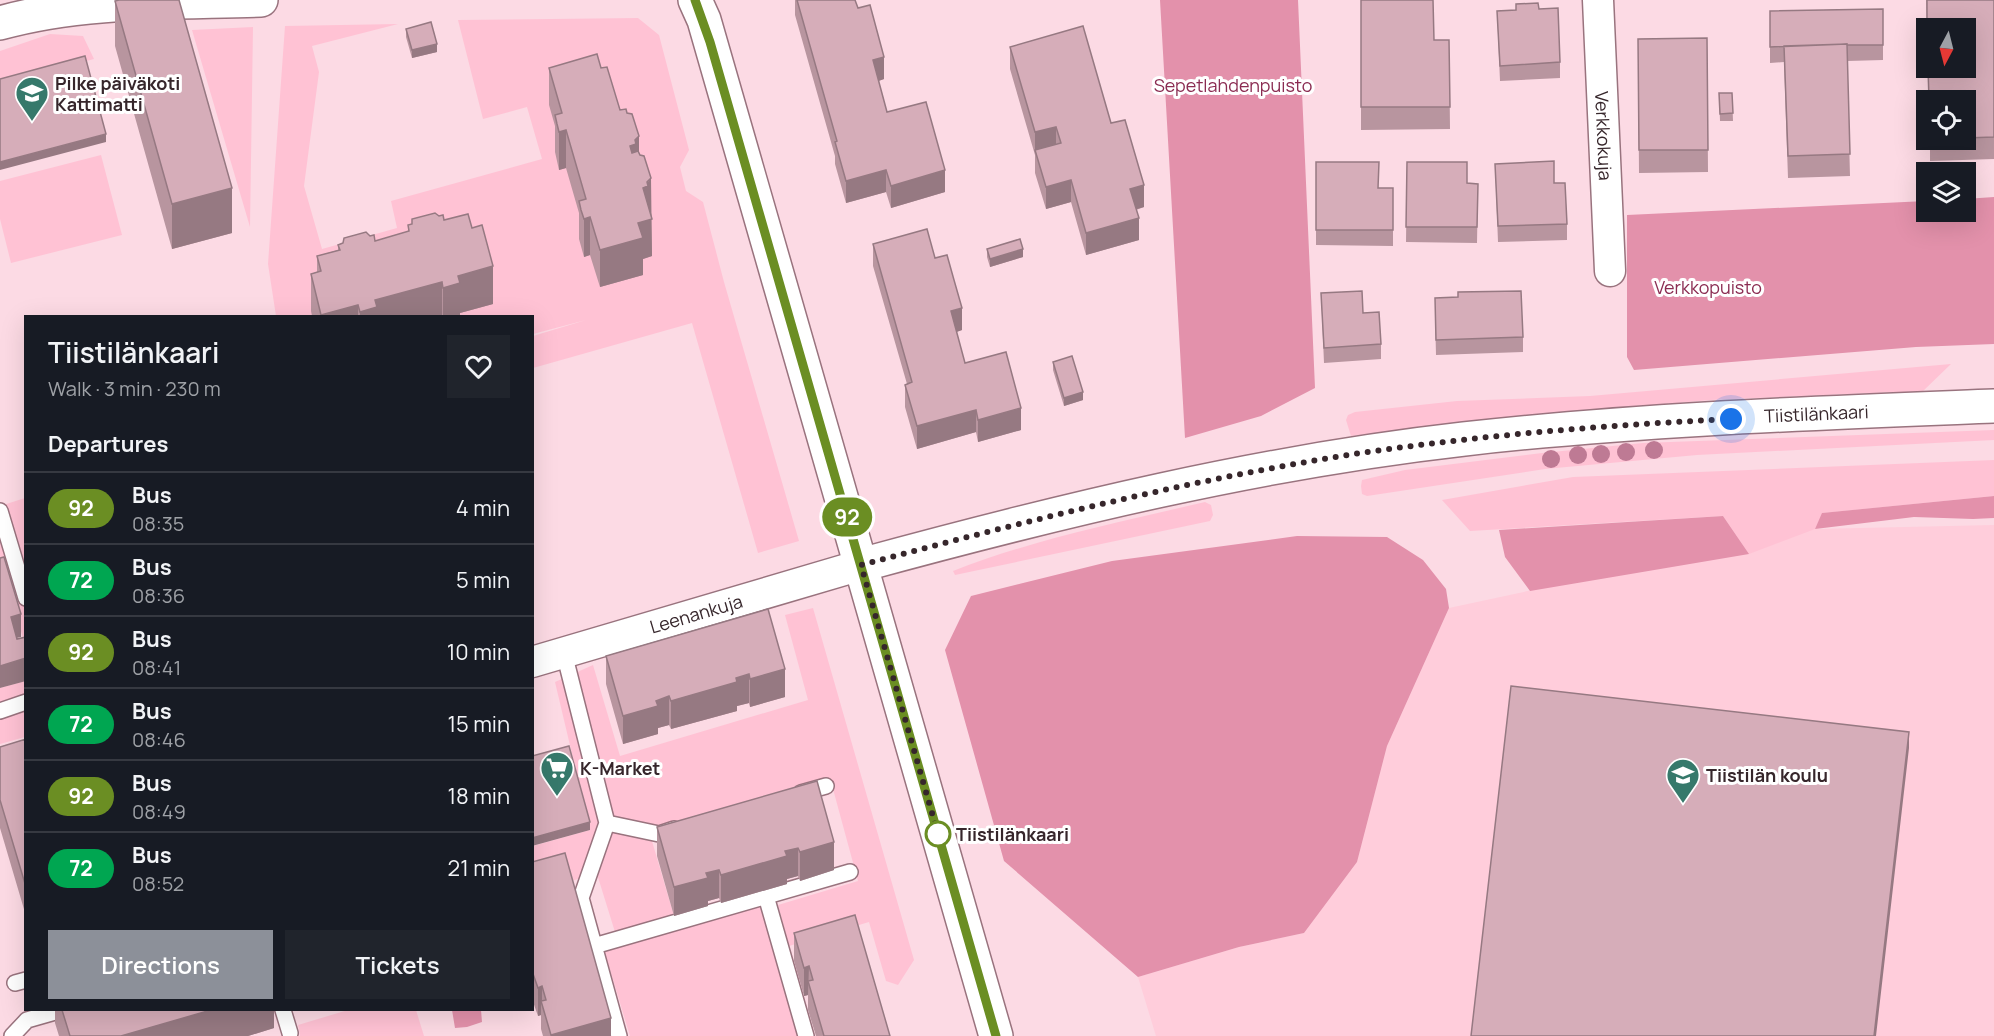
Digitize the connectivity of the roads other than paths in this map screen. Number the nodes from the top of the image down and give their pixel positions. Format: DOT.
graph roads {
  1 [pos="261,0"];
  2 [pos="695,0"];
  3 [pos="1598,0"];
  4 [pos="109,3"];
  5 [pos="0,23"];
  6 [pos="1610,271"];
  7 [pos="1994,406"];
  8 [pos="0,511"];
  9 [pos="861,565"];
  10 [pos="24,591"];
  11 [pos="564,653"];
  12 [pos="534,661"];
  13 [pos="24,703"];
  14 [pos="0,711"];
  15 [pos="826,786"];
  16 [pos="782,798"];
  17 [pos="607,823"];
  18 [pos="693,824"];
  19 [pos="850,872"];
  20 [pos="766,896"];
  21 [pos="594,946"];
  22 [pos="58,1011"];
  23 [pos="283,1011"];
  24 [pos="290,1033"];
  25 [pos="12,1036"];
  26 [pos="619,1036"];
  27 [pos="806,1036"];
  28 [pos="996,1036"];
  1 -- 4 [label="street"];
  2 -- 9 [label="street"];
  3 -- 6 [label="street, Verkkokuja"];
  4 -- 5 [label="street"];
  7 -- 9 [label="street, Tiistilänkaari"];
  8 -- 10 [label="lane"];
  9 -- 11 [label="street, Leenankuja"];
  9 -- 28 [label="street"];
  11 -- 12 [label="street, Leenankuja"];
  11 -- 17 [label="lane"];
  13 -- 14 [label="lane"];
  15 -- 16 [label="lane"];
  17 -- 18 [label="lane"];
  17 -- 21 [label="lane"];
  19 -- 20 [label="lane"];
  20 -- 21 [label="lane"];
  20 -- 27 [label="lane"];
  21 -- 26 [label="lane"];
  22 -- 25 [label="lane"];
  23 -- 24 [label="lane"];
}
